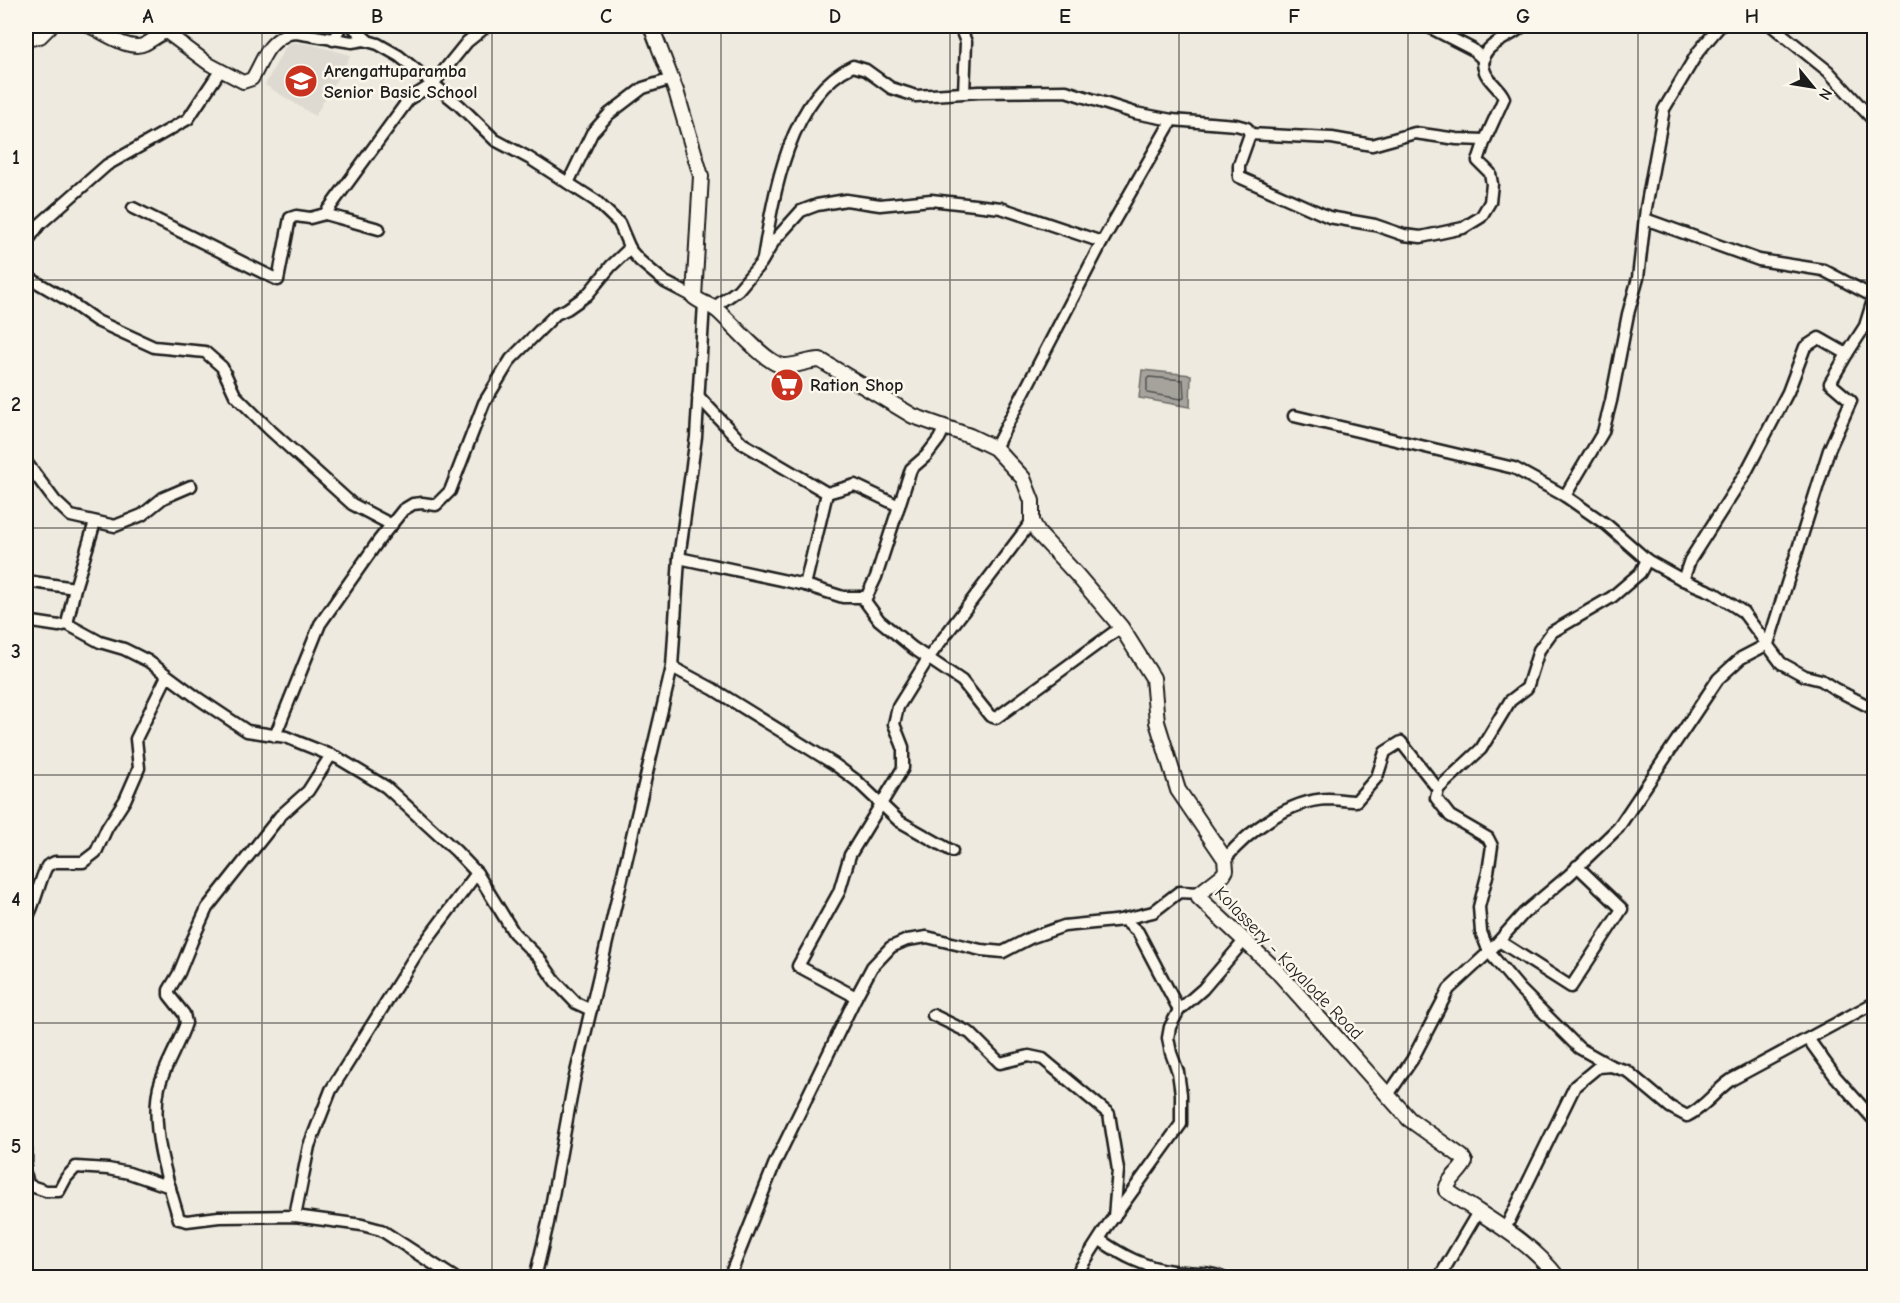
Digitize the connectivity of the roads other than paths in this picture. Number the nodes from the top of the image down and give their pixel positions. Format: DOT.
graph roads {
  1 [pos="50,26"];
  2 [pos="89,26"];
  3 [pos="341,26"];
  4 [pos="352,26"];
  5 [pos="487,26"];
  6 [pos="651,26"];
  7 [pos="1428,26"];
  8 [pos="1522,26"];
  9 [pos="1720,26"];
  10 [pos="1772,26"];
  11 [pos="960,27"];
  12 [pos="288,29"];
  13 [pos="26,39"];
  14 [pos="333,40"];
  15 [pos="367,40"];
  16 [pos="1484,60"];
  17 [pos="220,70"];
  18 [pos="672,79"];
  19 [pos="433,84"];
  20 [pos="964,93"];
  21 [pos="1172,120"];
  22 [pos="1875,121"];
  23 [pos="1251,134"];
  24 [pos="1485,140"];
  25 [pos="568,183"];
  26 [pos="133,208"];
  27 [pos="326,214"];
  28 [pos="1645,219"];
  29 [pos="379,229"];
  30 [pos="1102,242"];
  31 [pos="26,243"];
  32 [pos="630,248"];
  33 [pos="763,259"];
  34 [pos="26,276"];
  35 [pos="1875,297"];
  36 [pos="704,303"];
  37 [pos="1847,354"];
  38 [pos="698,396"];
  39 [pos="1294,416"];
  40 [pos="945,427"];
  41 [pos="995,448"];
  42 [pos="26,462"];
  43 [pos="191,486"];
  44 [pos="827,493"];
  45 [pos="1565,496"];
  46 [pos="899,507"];
  47 [pos="1032,521"];
  48 [pos="95,522"];
  49 [pos="392,525"];
  50 [pos="679,558"];
  51 [pos="1647,560"];
  52 [pos="1683,580"];
  53 [pos="26,581"];
  54 [pos="805,585"];
  55 [pos="75,588"];
  56 [pos="865,600"];
  57 [pos="26,621"];
  58 [pos="67,624"];
  59 [pos="1121,627"];
  60 [pos="1768,645"];
  61 [pos="929,657"];
  62 [pos="672,667"];
  63 [pos="167,676"];
  64 [pos="1875,710"];
  65 [pos="275,736"];
  66 [pos="331,755"];
  67 [pos="1438,789"];
  68 [pos="881,803"];
  69 [pos="952,851"];
  70 [pos="1225,859"];
  71 [pos="1577,866"];
  72 [pos="477,873"];
  73 [pos="1200,893"];
  74 [pos="26,920"];
  75 [pos="1120,920"];
  76 [pos="1244,941"];
  77 [pos="1499,941"];
  78 [pos="1489,952"];
  79 [pos="856,997"];
  80 [pos="1875,1004"];
  81 [pos="591,1010"];
  82 [pos="1179,1010"];
  83 [pos="933,1015"];
  84 [pos="1809,1040"];
  85 [pos="1611,1066"];
  86 [pos="1388,1095"];
  87 [pos="1875,1120"];
  88 [pos="26,1149"];
  89 [pos="26,1162"];
  90 [pos="26,1176"];
  91 [pos="170,1187"];
  92 [pos="1478,1212"];
  93 [pos="295,1216"];
  94 [pos="1114,1218"];
  95 [pos="1505,1229"];
  96 [pos="1100,1240"];
  97 [pos="1170,1274"];
  98 [pos="455,1278"];
  99 [pos="535,1278"];
  100 [pos="729,1278"];
  101 [pos="1074,1278"];
  102 [pos="1223,1278"];
  103 [pos="1439,1278"];
  104 [pos="1558,1278"];
  1 -- 13 [label="main road"];
  2 -- 17 [label="street"];
  3 -- 14 [label="street"];
  4 -- 15 [label="street"];
  5 -- 19 [label="street"];
  6 -- 18 [label="main road"];
  7 -- 16 [label="street"];
  8 -- 16 [label="street"];
  9 -- 28 [label="street"];
  10 -- 22 [label="street"];
  11 -- 20 [label="street"];
  12 -- 14 [label="street"];
  12 -- 17 [label="street"];
  14 -- 15 [label="street"];
  15 -- 19 [label="street"];
  16 -- 24 [label="street"];
  17 -- 31 [label="street"];
  18 -- 25 [label="street"];
  18 -- 36 [label="main road"];
  19 -- 25 [label="street"];
  19 -- 27 [label="street"];
  20 -- 21 [label="street"];
  20 -- 33 [label="street"];
  21 -- 23 [label="street"];
  21 -- 30 [label="street"];
  23 -- 24 [label="street"];
  23 -- 24 [label="street"];
  25 -- 32 [label="street"];
  26 -- 27 [label="street"];
  27 -- 29 [label="street"];
  28 -- 35 [label="street"];
  28 -- 45 [label="street"];
  30 -- 33 [label="street"];
  30 -- 41 [label="street"];
  32 -- 36 [label="street"];
  32 -- 49 [label="street"];
  33 -- 36 [label="street"];
  34 -- 49 [label="street"];
  35 -- 37 [label="street"];
  36 -- 38 [label="street"];
  36 -- 40 [label="main road, Kolassery - Kayalode Road"];
  37 -- 52 [label="street"];
  37 -- 60 [label="street"];
  38 -- 44 [label="street"];
  38 -- 50 [label="street"];
  39 -- 45 [label="street"];
  40 -- 41 [label="main road, Kolassery - Kayalode Road"];
  40 -- 46 [label="street"];
  41 -- 47 [label="main road, Kolassery - Kayalode Road"];
  42 -- 48 [label="street"];
  43 -- 48 [label="street"];
  44 -- 46 [label="street"];
  44 -- 54 [label="street"];
  45 -- 51 [label="street"];
  46 -- 56 [label="street"];
  47 -- 59 [label="main road, Kolassery - Kayalode Road"];
  47 -- 61 [label="street"];
  48 -- 55 [label="street"];
  49 -- 65 [label="street"];
  50 -- 54 [label="street"];
  50 -- 62 [label="street"];
  51 -- 52 [label="street"];
  51 -- 67 [label="street"];
  52 -- 60 [label="street"];
  53 -- 55 [label="street"];
  54 -- 56 [label="street"];
  55 -- 58 [label="street"];
  56 -- 61 [label="street"];
  57 -- 58 [label="street"];
  58 -- 63 [label="street"];
  59 -- 61 [label="street"];
  59 -- 70 [label="main road, Kolassery - Kayalode Road"];
  60 -- 64 [label="street"];
  60 -- 71 [label="street"];
  61 -- 68 [label="street"];
  62 -- 68 [label="street"];
  62 -- 81 [label="street"];
  63 -- 65 [label="street"];
  63 -- 74 [label="street"];
  65 -- 66 [label="street"];
  66 -- 72 [label="street"];
  66 -- 91 [label="street"];
  67 -- 70 [label="street"];
  67 -- 78 [label="street"];
  68 -- 69 [label="street"];
  68 -- 79 [label="street"];
  70 -- 73 [label="main road, Kolassery - Kayalode Road"];
  71 -- 77 [label="street"];
  71 -- 77 [label="street"];
  72 -- 81 [label="street"];
  72 -- 93 [label="street"];
  73 -- 75 [label="street"];
  73 -- 76 [label="main road, Kolassery - Kayalode Road"];
  75 -- 79 [label="street"];
  75 -- 82 [label="street"];
  76 -- 82 [label="street"];
  76 -- 86 [label="main road, Kolassery - Kayalode Road"];
  77 -- 78 [label="street"];
  78 -- 85 [label="street"];
  78 -- 86 [label="street"];
  79 -- 100 [label="street"];
  80 -- 84 [label="street"];
  81 -- 99 [label="street"];
  82 -- 94 [label="street"];
  83 -- 94 [label="street"];
  84 -- 85 [label="street"];
  84 -- 87 [label="street"];
  85 -- 95 [label="street"];
  86 -- 92 [label="main road, Kolassery - Kayalode Road"];
  88 -- 89 [label="street"];
  90 -- 91 [label="street"];
  91 -- 93 [label="street"];
  92 -- 95 [label="main road, Kolassery - Kayalode Road"];
  92 -- 103 [label="street"];
  93 -- 98 [label="street"];
  94 -- 96 [label="street"];
  95 -- 104 [label="main road, Kolassery - Kayalode Road"];
  96 -- 97 [label="street"];
  96 -- 101 [label="street"];
  97 -- 102 [label="street"];
}
